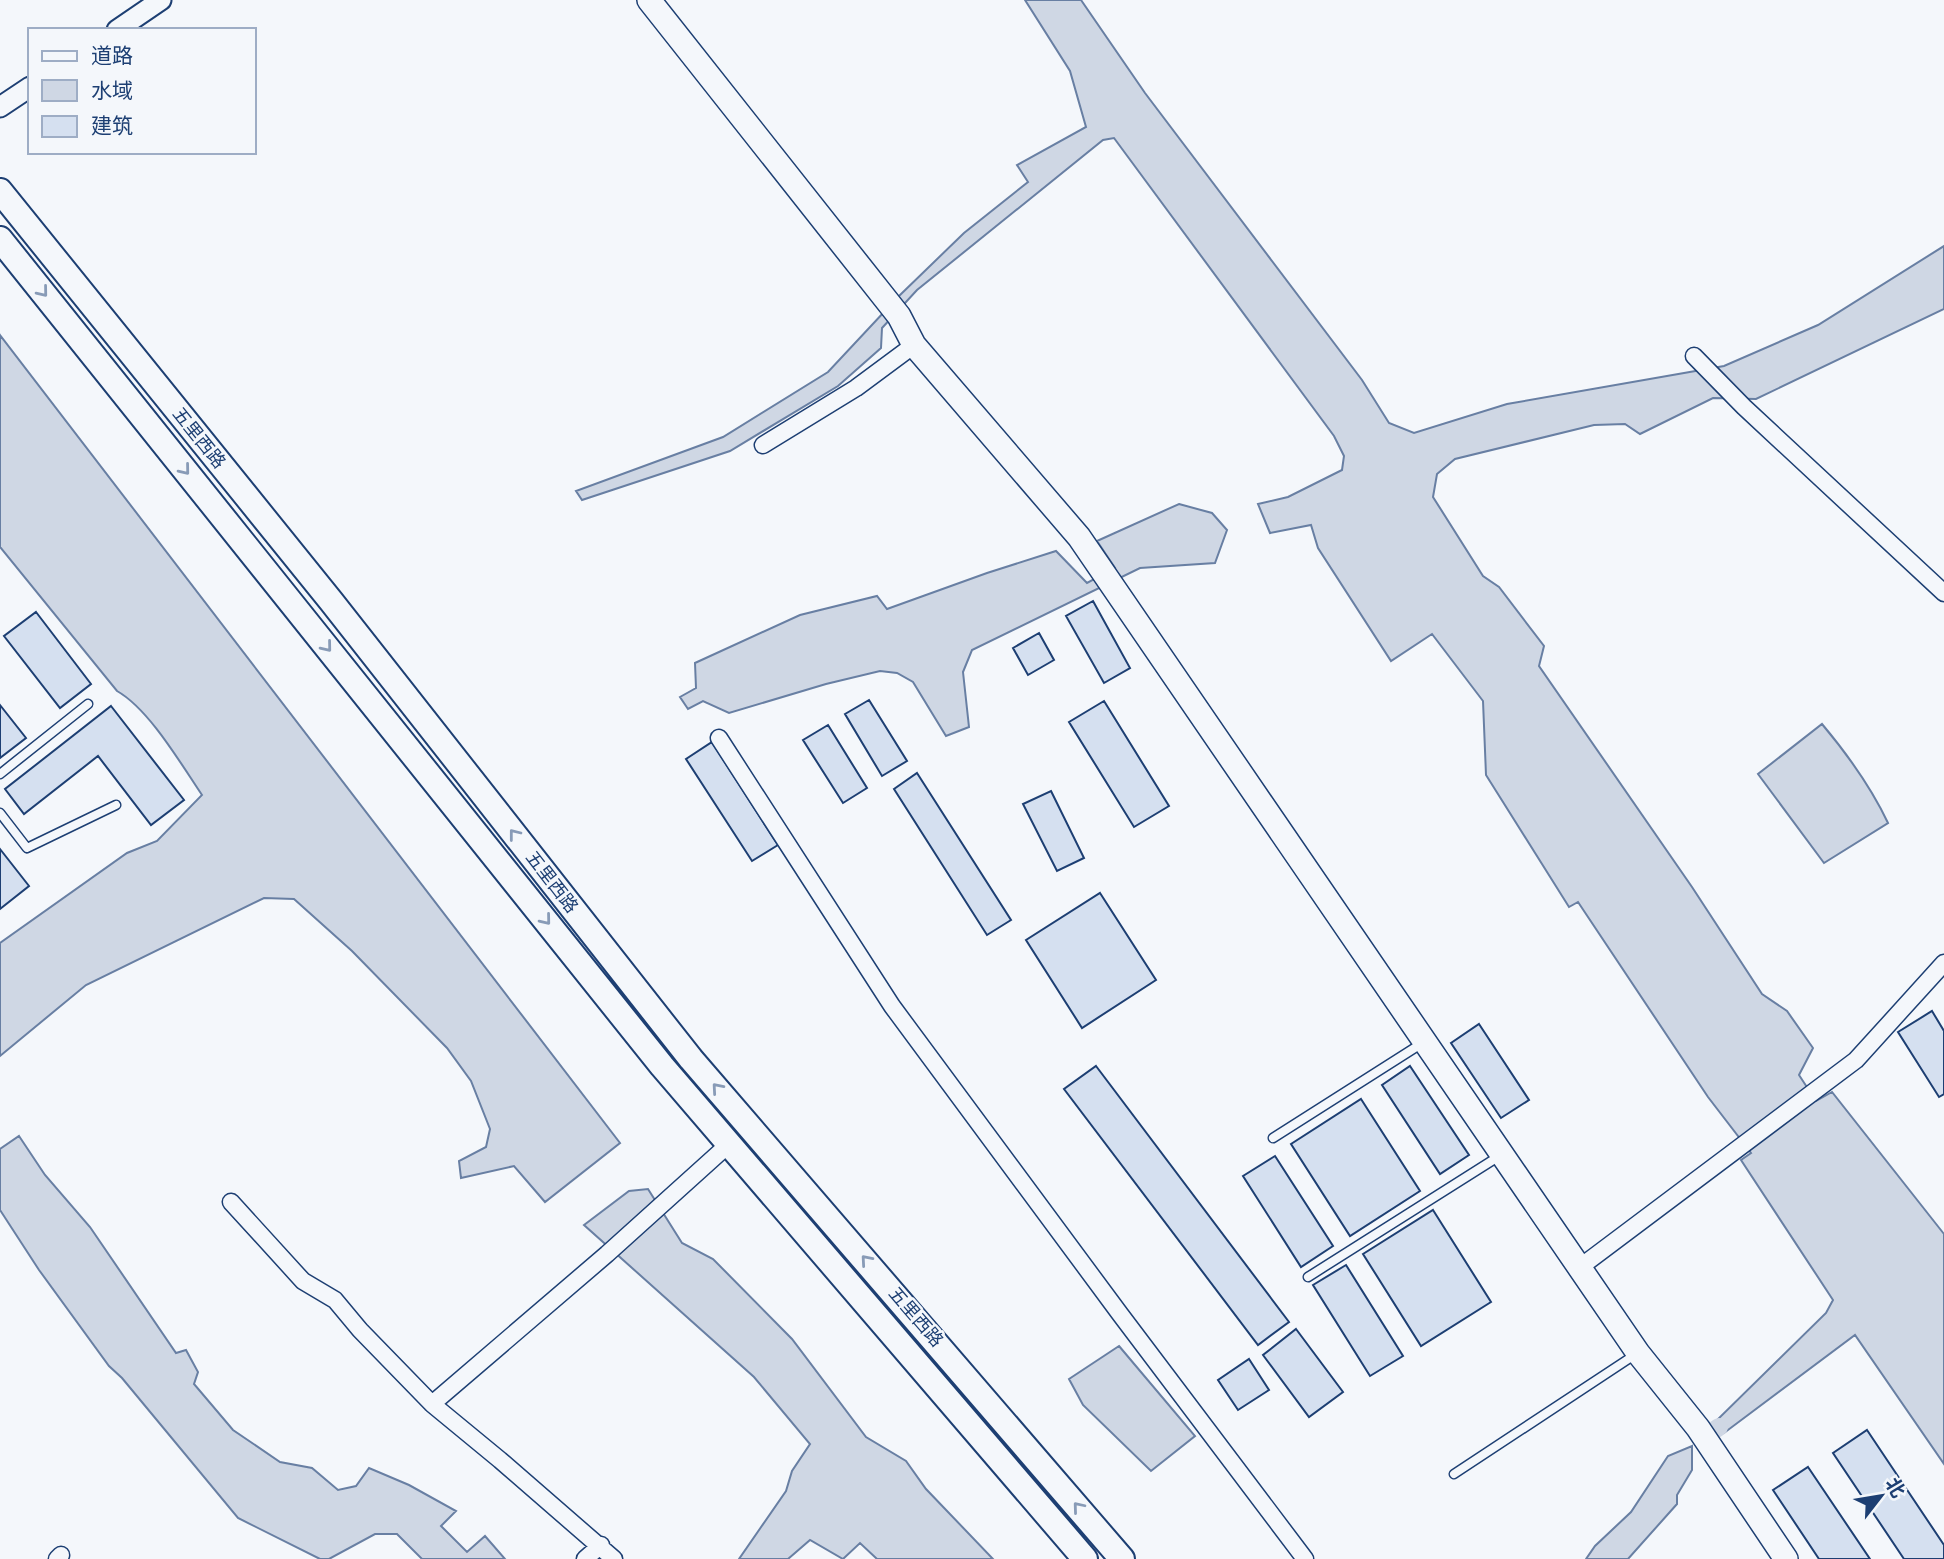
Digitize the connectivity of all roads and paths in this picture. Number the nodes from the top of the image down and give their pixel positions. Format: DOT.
graph roads {
  1 [pos="162,0"];
  2 [pos="649,0"];
  3 [pos="120,28"];
  4 [pos="28,88"];
  5 [pos="0,107"];
  6 [pos="0,191"];
  7 [pos="0,239"];
  8 [pos="914,345"];
  9 [pos="1698,360"];
  10 [pos="763,445"];
  11 [pos="1944,593"];
  12 [pos="88,704"];
  13 [pos="719,738"];
  14 [pos="0,774"];
  15 [pos="116,805"];
  16 [pos="0,813"];
  17 [pos="1944,962"];
  18 [pos="1425,1042"];
  19 [pos="1273,1138"];
  20 [pos="729,1144"];
  21 [pos="1502,1154"];
  22 [pos="232,1202"];
  23 [pos="1579,1268"];
  24 [pos="1308,1277"];
  25 [pos="1637,1353"];
  26 [pos="432,1404"];
  27 [pos="1454,1474"];
  28 [pos="601,1545"];
  29 [pos="585,1559"];
  30 [pos="614,1559"];
  31 [pos="1085,1559"];
  32 [pos="1122,1559"];
  33 [pos="1306,1559"];
  34 [pos="1786,1559"];
  1 -- 3 [label="street"];
  2 -- 8 [label="main road"];
  4 -- 5 [label="street"];
  32 -- 6 [label="main road, 五里西路, one-way"];
  7 -- 20 [label="main road, 五里西路, one-way"];
  8 -- 10 [label="street"];
  8 -- 18 [label="main road"];
  9 -- 11 [label="street"];
  12 -- 14 [label="lane"];
  13 -- 33 [label="street"];
  15 -- 16 [label="lane"];
  17 -- 23 [label="street"];
  18 -- 19 [label="lane"];
  18 -- 21 [label="main road"];
  20 -- 26 [label="street"];
  20 -- 31 [label="main road, 五里西路"];
  21 -- 23 [label="main road"];
  21 -- 24 [label="lane"];
  22 -- 26 [label="street"];
  23 -- 25 [label="main road"];
  25 -- 27 [label="lane"];
  25 -- 34 [label="main road"];
  26 -- 28 [label="street"];
  28 -- 29 [label="street"];
  28 -- 30 [label="street"];
}
